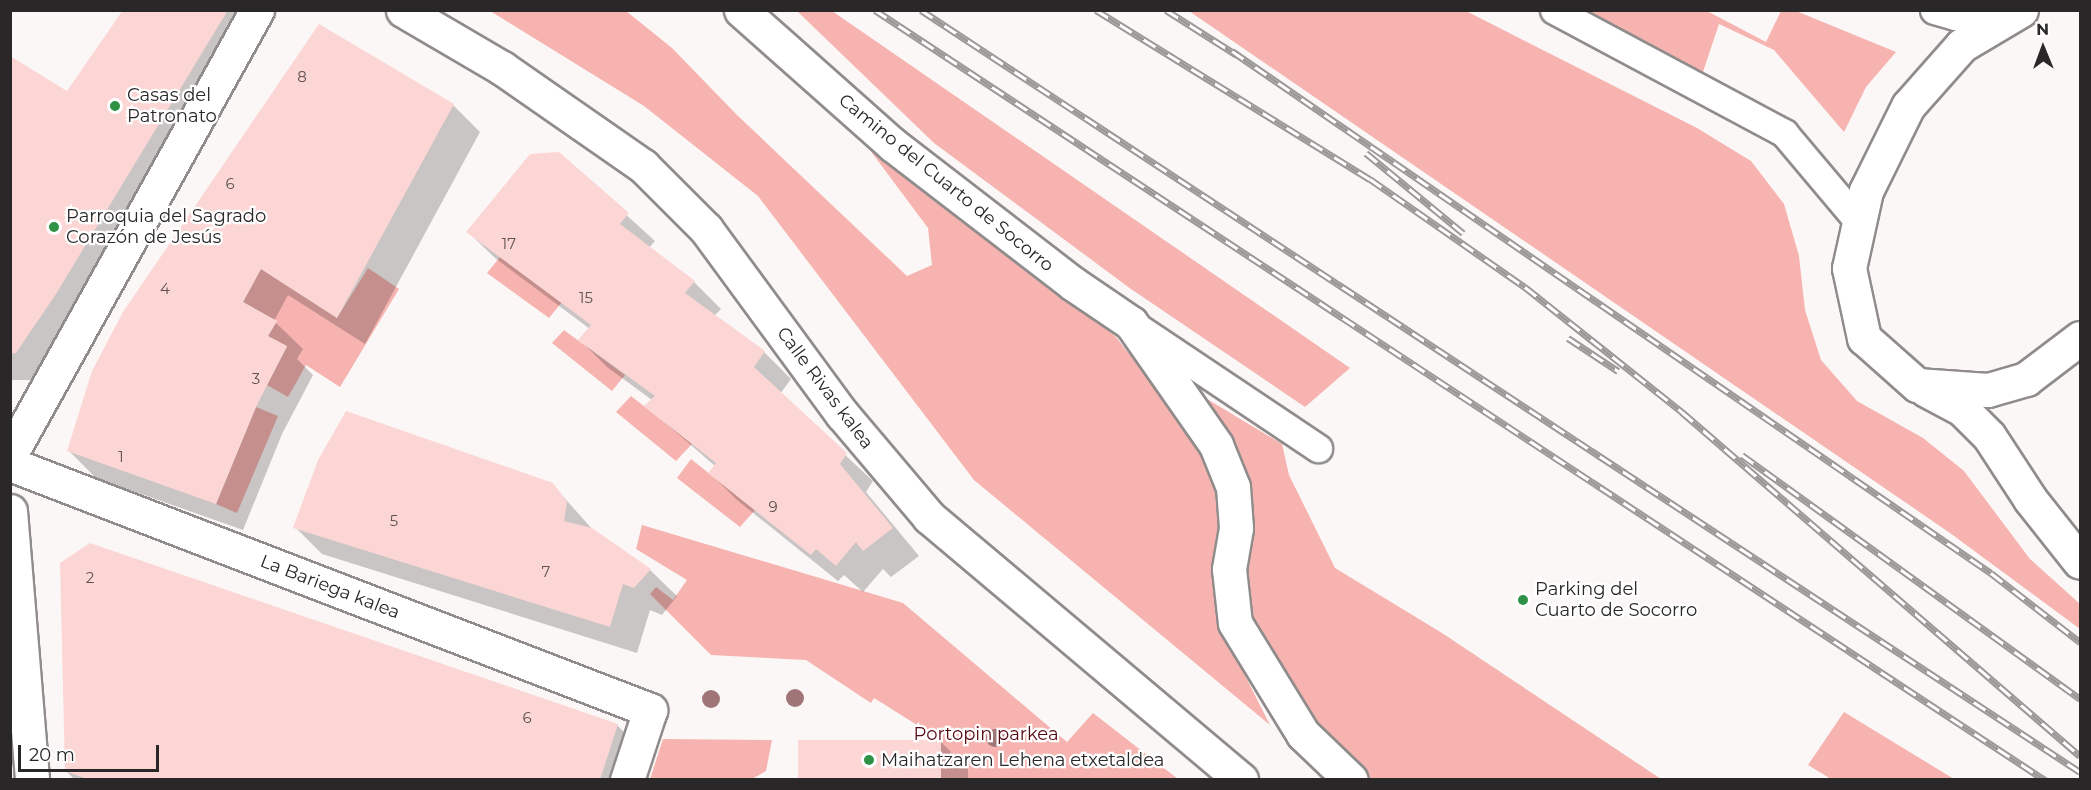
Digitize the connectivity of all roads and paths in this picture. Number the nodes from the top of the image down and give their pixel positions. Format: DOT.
graph roads {
  1 [pos="257,10"];
  2 [pos="403,10"];
  3 [pos="741,10"];
  4 [pos="1554,10"];
  5 [pos="1934,10"];
  6 [pos="2020,11"];
  7 [pos="1859,222"];
  8 [pos="1131,323"];
  9 [pos="2080,338"];
  10 [pos="1917,386"];
  11 [pos="1318,448"];
  12 [pos="10,455"];
  13 [pos="10,464"];
  14 [pos="10,511"];
  15 [pos="2080,562"];
  16 [pos="32,780"];
  17 [pos="627,780"];
  18 [pos="1240,780"];
  19 [pos="1351,780"];
  1 -- 12 [label="street"];
  2 -- 18 [label="street, Calle Rivas kalea"];
  3 -- 8 [label="street, Camino del Cuarto de Socorro"];
  4 -- 7 [label="lane"];
  5 -- 6 [label="lane"];
  6 -- 7 [label="street"];
  7 -- 10 [label="street"];
  8 -- 11 [label="lane"];
  8 -- 19 [label="street"];
  9 -- 10 [label="street"];
  10 -- 15 [label="street"];
  13 -- 17 [label="street, La Bariega kalea"];
  14 -- 16 [label="street"];
}
